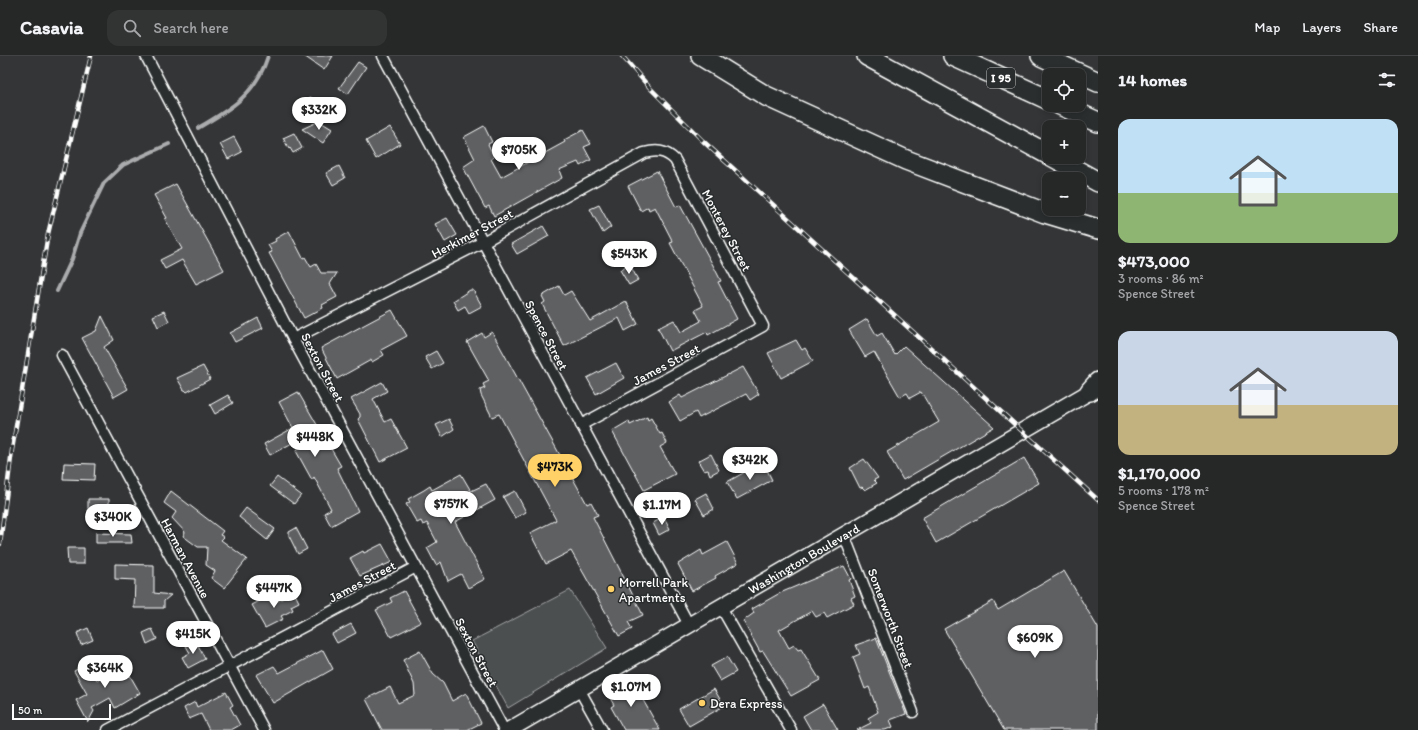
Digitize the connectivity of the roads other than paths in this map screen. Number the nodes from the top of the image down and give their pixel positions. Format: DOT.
graph roads {
  1 [pos="146,56"];
  2 [pos="383,56"];
  3 [pos="700,56"];
  4 [pos="867,56"];
  5 [pos="953,56"];
  6 [pos="1045,58"];
  7 [pos="1098,82"];
  8 [pos="1042,97"];
  9 [pos="1076,112"];
  10 [pos="1098,122"];
  11 [pos="662,151"];
  12 [pos="1042,151"];
  13 [pos="1065,164"];
  14 [pos="1071,167"];
  15 [pos="1098,182"];
  16 [pos="1098,189"];
  17 [pos="1098,229"];
  18 [pos="483,242"];
  19 [pos="763,326"];
  20 [pos="293,339"];
  21 [pos="62,355"];
  22 [pos="1095,387"];
  23 [pos="581,425"];
  24 [pos="844,535"];
  25 [pos="416,567"];
  26 [pos="721,606"];
  27 [pos="690,625"];
  28 [pos="230,666"];
  29 [pos="579,689"];
  30 [pos="913,712"];
  31 [pos="108,730"];
  32 [pos="264,730"];
  33 [pos="504,730"];
  34 [pos="509,730"];
  35 [pos="602,730"];
  36 [pos="791,730"];
  1 -- 20 [label="street, Sexton Street"];
  2 -- 18 [label="street, Spence Street"];
  3 -- 17 [label="highway"];
  4 -- 12 [label="highway"];
  5 -- 8 [label="highway, I 95"];
  6 -- 7 [label="highway"];
  9 -- 10 [label="highway"];
  11 -- 18 [label="street, Herkimer Street"];
  11 -- 19 [label="street, Monterey Street"];
  13 -- 14 [label="highway"];
  14 -- 15 [label="highway"];
  14 -- 16 [label="highway"];
  18 -- 20 [label="street, Herkimer Street"];
  18 -- 23 [label="street, Spence Street"];
  19 -- 23 [label="street, James Street"];
  20 -- 25 [label="street, Sexton Street"];
  21 -- 28 [label="street, Harman Avenue"];
  22 -- 24 [label="main road, Washington Boulevard"];
  23 -- 27 [label="street, Spence Street"];
  24 -- 26 [label="main road, Washington Boulevard"];
  24 -- 30 [label="street, Somerworth Street"];
  25 -- 28 [label="street, James Street"];
  25 -- 33 [label="street, Sexton Street"];
  26 -- 27 [label="main road, Washington Boulevard"];
  26 -- 36 [label="street"];
  27 -- 29 [label="main road, Washington Boulevard"];
  28 -- 31 [label="street, James Street"];
  28 -- 32 [label="street, Harman Avenue"];
  29 -- 34 [label="main road, Washington Boulevard"];
  29 -- 35 [label="street"];
}
